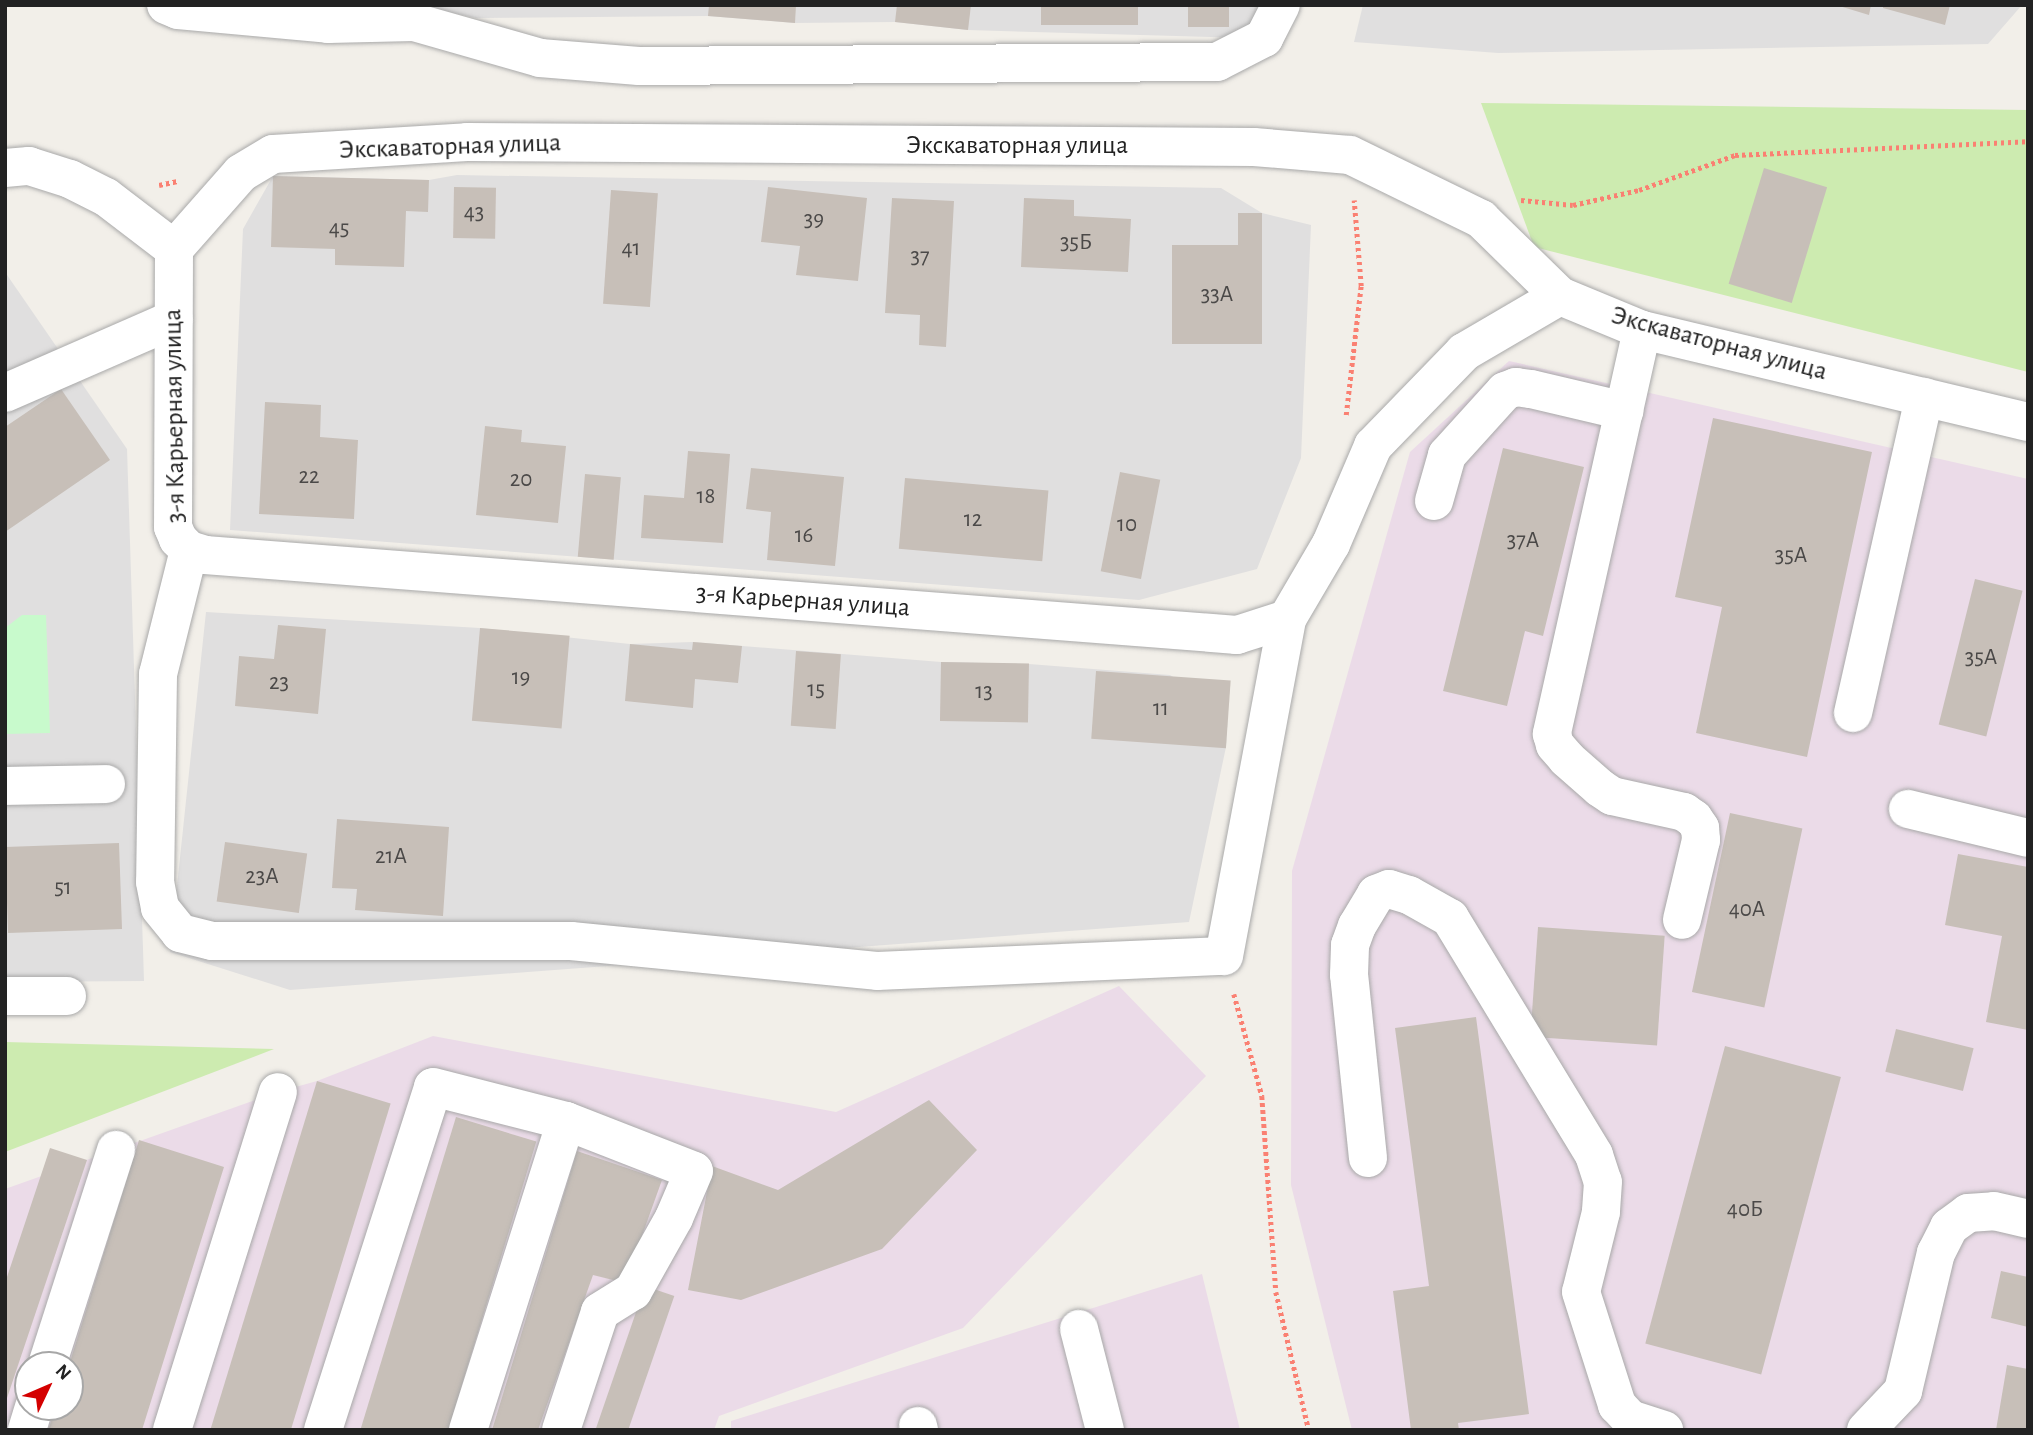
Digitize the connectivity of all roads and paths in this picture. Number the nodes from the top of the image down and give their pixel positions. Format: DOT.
graph roads {
  1 [pos="166,5"];
  2 [pos="1281,5"];
  3 [pos="2028,141"];
  4 [pos="1350,155"];
  5 [pos="5,168"];
  6 [pos="1512,200"];
  7 [pos="174,249"];
  8 [pos="1560,296"];
  9 [pos="174,319"];
  10 [pos="1642,330"];
  11 [pos="5,393"];
  12 [pos="1924,397"];
  13 [pos="1624,411"];
  14 [pos="1345,422"];
  15 [pos="2028,422"];
  16 [pos="1434,501"];
  17 [pos="189,550"];
  18 [pos="1287,619"];
  19 [pos="1853,713"];
  20 [pos="106,784"];
  21 [pos="5,786"];
  22 [pos="1908,808"];
  23 [pos="2028,838"];
  24 [pos="1682,920"];
  25 [pos="1224,956"];
  26 [pos="5,996"];
  27 [pos="66,996"];
  28 [pos="278,1092"];
  29 [pos="566,1121"];
  30 [pos="116,1150"];
  31 [pos="1368,1158"];
  32 [pos="2028,1219"];
  33 [pos="1079,1329"];
  34 [pos="51,1351"];
  35 [pos="172,1430"];
  36 [pos="323,1430"];
  37 [pos="468,1430"];
  38 [pos="561,1430"];
  39 [pos="1105,1430"];
  40 [pos="1309,1430"];
  41 [pos="1664,1430"];
  42 [pos="1866,1430"];
  1 -- 2 [label="street"];
  3 -- 6 [label="path"];
  4 -- 7 [label="street, Экскаваторная улица"];
  4 -- 8 [label="street, Экскаваторная улица"];
  4 -- 14 [label="path"];
  5 -- 7 [label="street"];
  7 -- 9 [label="street, 3-я Карьерная улица"];
  8 -- 10 [label="street, Экскаваторная улица"];
  8 -- 18 [label="street"];
  9 -- 11 [label="street"];
  9 -- 17 [label="street, 3-я Карьерная улица"];
  10 -- 12 [label="street, Экскаваторная улица"];
  10 -- 13 [label="street"];
  12 -- 15 [label="street, Экскаваторная улица"];
  12 -- 19 [label="street"];
  13 -- 16 [label="street"];
  13 -- 24 [label="street"];
  17 -- 18 [label="street, 3-я Карьерная улица"];
  17 -- 25 [label="street"];
  18 -- 25 [label="street"];
  20 -- 21 [label="street"];
  22 -- 23 [label="street"];
  25 -- 40 [label="path"];
  26 -- 27 [label="street"];
  28 -- 35 [label="street"];
  29 -- 36 [label="street"];
  29 -- 37 [label="street"];
  29 -- 38 [label="street"];
  30 -- 34 [label="street"];
  31 -- 41 [label="street"];
  32 -- 42 [label="street"];
  33 -- 39 [label="street"];
}
